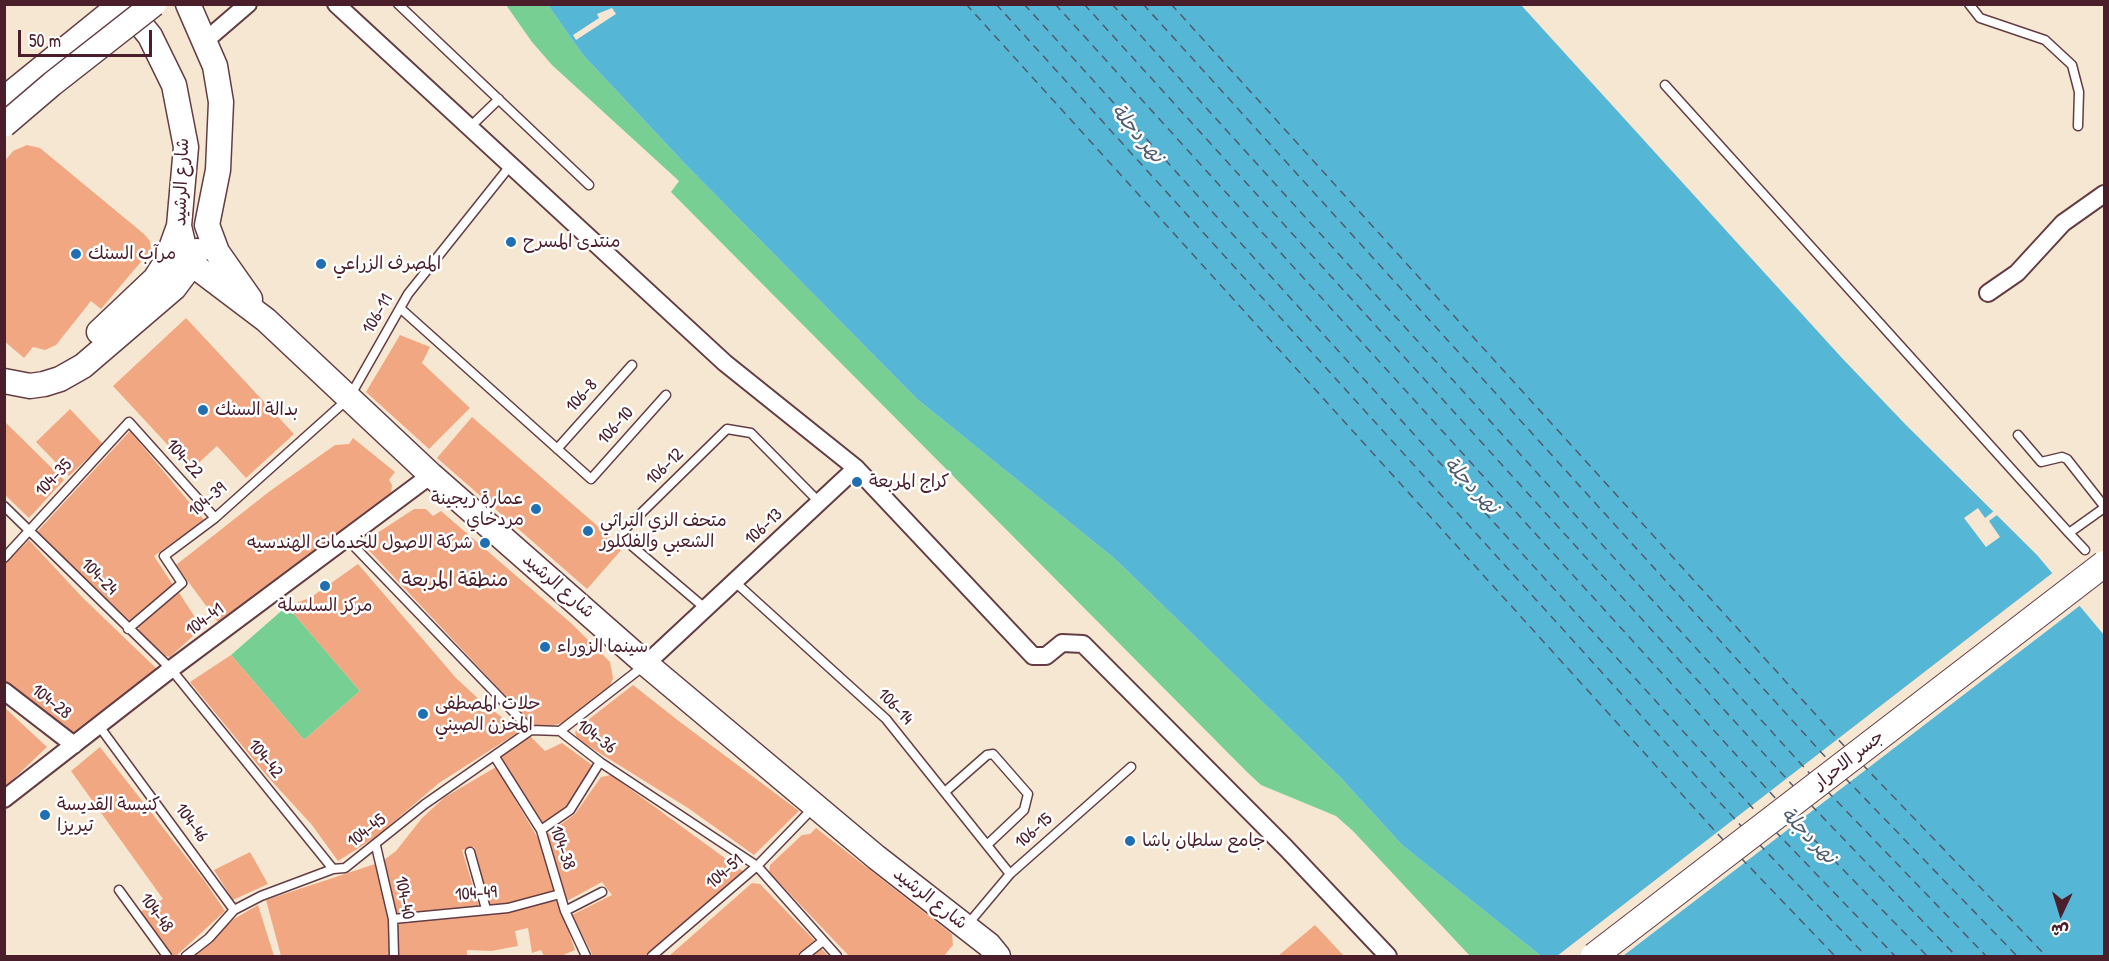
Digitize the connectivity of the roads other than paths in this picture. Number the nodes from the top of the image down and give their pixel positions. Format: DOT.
graph roads {
  1 [pos="122,4"];
  2 [pos="154,4"];
  3 [pos="188,4"];
  4 [pos="248,4"];
  5 [pos="336,4"];
  6 [pos="398,4"];
  7 [pos="1969,4"];
  8 [pos="205,41"];
  9 [pos="1665,85"];
  10 [pos="4,99"];
  11 [pos="499,99"];
  12 [pos="4,125"];
  13 [pos="2078,126"];
  14 [pos="469,128"];
  15 [pos="510,166"];
  16 [pos="589,185"];
  17 [pos="2104,194"];
  18 [pos="180,215"];
  19 [pos="209,216"];
  20 [pos="192,264"];
  21 [pos="1988,293"];
  22 [pos="232,295"];
  23 [pos="163,297"];
  24 [pos="400,308"];
  25 [pos="266,320"];
  26 [pos="632,365"];
  27 [pos="7,379"];
  28 [pos="666,395"];
  29 [pos="349,398"];
  30 [pos="129,422"];
  31 [pos="2018,435"];
  32 [pos="557,448"];
  33 [pos="856,468"];
  34 [pos="431,475"];
  35 [pos="819,502"];
  36 [pos="4,506"];
  37 [pos="2104,507"];
  38 [pos="215,518"];
  39 [pos="29,530"];
  40 [pos="2069,533"];
  41 [pos="346,539"];
  42 [pos="2095,557"];
  43 [pos="4,558"];
  44 [pos="735,582"];
  45 [pos="706,609"];
  46 [pos="128,629"];
  47 [pos="646,664"];
  48 [pos="171,669"];
  49 [pos="4,691"];
  50 [pos="99,726"];
  51 [pos="531,730"];
  52 [pos="560,731"];
  53 [pos="74,745"];
  54 [pos="495,757"];
  55 [pos="600,762"];
  56 [pos="1131,767"];
  57 [pos="946,791"];
  58 [pos="4,799"];
  59 [pos="815,806"];
  60 [pos="541,830"];
  61 [pos="987,845"];
  62 [pos="376,846"];
  63 [pos="470,852"];
  64 [pos="757,866"];
  65 [pos="333,869"];
  66 [pos="1010,874"];
  67 [pos="119,890"];
  68 [pos="602,892"];
  69 [pos="560,894"];
  70 [pos="486,909"];
  71 [pos="234,910"];
  72 [pos="565,911"];
  73 [pos="393,919"];
  74 [pos="965,927"];
  75 [pos="823,940"];
  76 [pos="988,953"];
  77 [pos="167,957"];
  78 [pos="186,957"];
  79 [pos="394,957"];
  80 [pos="586,957"];
  81 [pos="652,957"];
  82 [pos="804,957"];
  83 [pos="837,957"];
  84 [pos="1388,957"];
  85 [pos="1594,957"];
  1 -- 10 [label="main road"];
  1 -- 18 [label="main road, شارع الرشيد"];
  2 -- 12 [label="main road, bridge"];
  3 -- 8 [label="main road, شارع الرشيد"];
  4 -- 8 [label="street"];
  5 -- 14 [label="street"];
  6 -- 11 [label="lane"];
  7 -- 13 [label="lane"];
  8 -- 19 [label="main road, شارع الرشيد"];
  9 -- 40 [label="lane"];
  11 -- 14 [label="lane"];
  11 -- 16 [label="lane"];
  14 -- 15 [label="street"];
  15 -- 24 [label="lane, 106-11"];
  15 -- 33 [label="street"];
  17 -- 21 [label="street"];
  18 -- 19 [label="main road"];
  18 -- 20 [label="main road, شارع الرشيد"];
  18 -- 27 [label="main road"];
  19 -- 20 [label="main road, شارع الرشيد"];
  19 -- 25 [label="main road, شارع الرشيد"];
  20 -- 22 [label="main road, شارع الرشيد"];
  20 -- 23 [label="main road, شارع الرشيد"];
  22 -- 23 [label="main road"];
  22 -- 25 [label="main road, شارع الرشيد"];
  23 -- 27 [label="main road, شارع الرشيد"];
  24 -- 29 [label="lane, 106-11"];
  24 -- 32 [label="lane"];
  25 -- 29 [label="main road, شارع الرشيد"];
  26 -- 32 [label="lane, 106-8"];
  28 -- 32 [label="lane, 106-10"];
  29 -- 34 [label="main road, شارع الرشيد"];
  29 -- 38 [label="lane, 104-39"];
  30 -- 38 [label="lane, 104-22"];
  30 -- 39 [label="lane, 104-35"];
  31 -- 37 [label="lane"];
  33 -- 35 [label="street, 106-13"];
  33 -- 84 [label="street"];
  34 -- 41 [label="street, 104-41"];
  34 -- 47 [label="main road, شارع الرشيد"];
  35 -- 44 [label="street, 106-13"];
  35 -- 45 [label="lane, 106-12"];
  36 -- 39 [label="lane, 104-24"];
  37 -- 40 [label="lane"];
  38 -- 46 [label="lane, 104-39"];
  39 -- 43 [label="lane, 104-35"];
  39 -- 46 [label="lane, 104-24"];
  40 -- 42 [label="lane"];
  41 -- 48 [label="street, 104-41"];
  41 -- 51 [label="lane"];
  42 -- 85 [label="main road, جسر الاحرار, bridge"];
  44 -- 45 [label="street, 106-13"];
  44 -- 57 [label="lane, 106-14"];
  45 -- 47 [label="street, 106-13"];
  46 -- 48 [label="lane, 104-24"];
  47 -- 52 [label="lane"];
  47 -- 59 [label="main road, شارع الرشيد"];
  48 -- 50 [label="street, 104-41"];
  48 -- 65 [label="lane, 104-42"];
  49 -- 53 [label="street, 104-28"];
  50 -- 53 [label="street, 104-41"];
  50 -- 71 [label="lane, 104-46"];
  51 -- 52 [label="lane, 104-36"];
  51 -- 54 [label="lane, 104-45"];
  52 -- 55 [label="lane, 104-36"];
  53 -- 58 [label="street, 104-41"];
  54 -- 60 [label="lane, 104-38"];
  54 -- 62 [label="lane, 104-45"];
  55 -- 60 [label="lane"];
  55 -- 64 [label="lane, 104-36"];
  56 -- 66 [label="lane, 106-15"];
  57 -- 61 [label="lane, 106-14"];
  57 -- 61 [label="lane"];
  59 -- 64 [label="lane, 104-51"];
  59 -- 74 [label="main road, شارع الرشيد"];
  60 -- 69 [label="lane, 104-38"];
  61 -- 66 [label="lane, 106-14"];
  62 -- 65 [label="lane, 104-45"];
  62 -- 73 [label="lane, 104-40"];
  63 -- 70 [label="lane"];
  64 -- 75 [label="lane, 104-36"];
  64 -- 81 [label="lane, 104-51"];
  65 -- 71 [label="lane, 104-45"];
  66 -- 74 [label="lane, 106-15"];
  67 -- 77 [label="lane, 104-48"];
  68 -- 72 [label="lane"];
  69 -- 70 [label="lane, 104-49"];
  69 -- 72 [label="lane, 104-38"];
  70 -- 73 [label="lane, 104-49"];
  71 -- 78 [label="lane, 104-45"];
  72 -- 80 [label="lane, 104-38"];
  73 -- 79 [label="lane, 104-40"];
  74 -- 76 [label="main road, شارع الرشيد"];
  75 -- 82 [label="lane"];
  75 -- 83 [label="lane, 104-36"];
}
